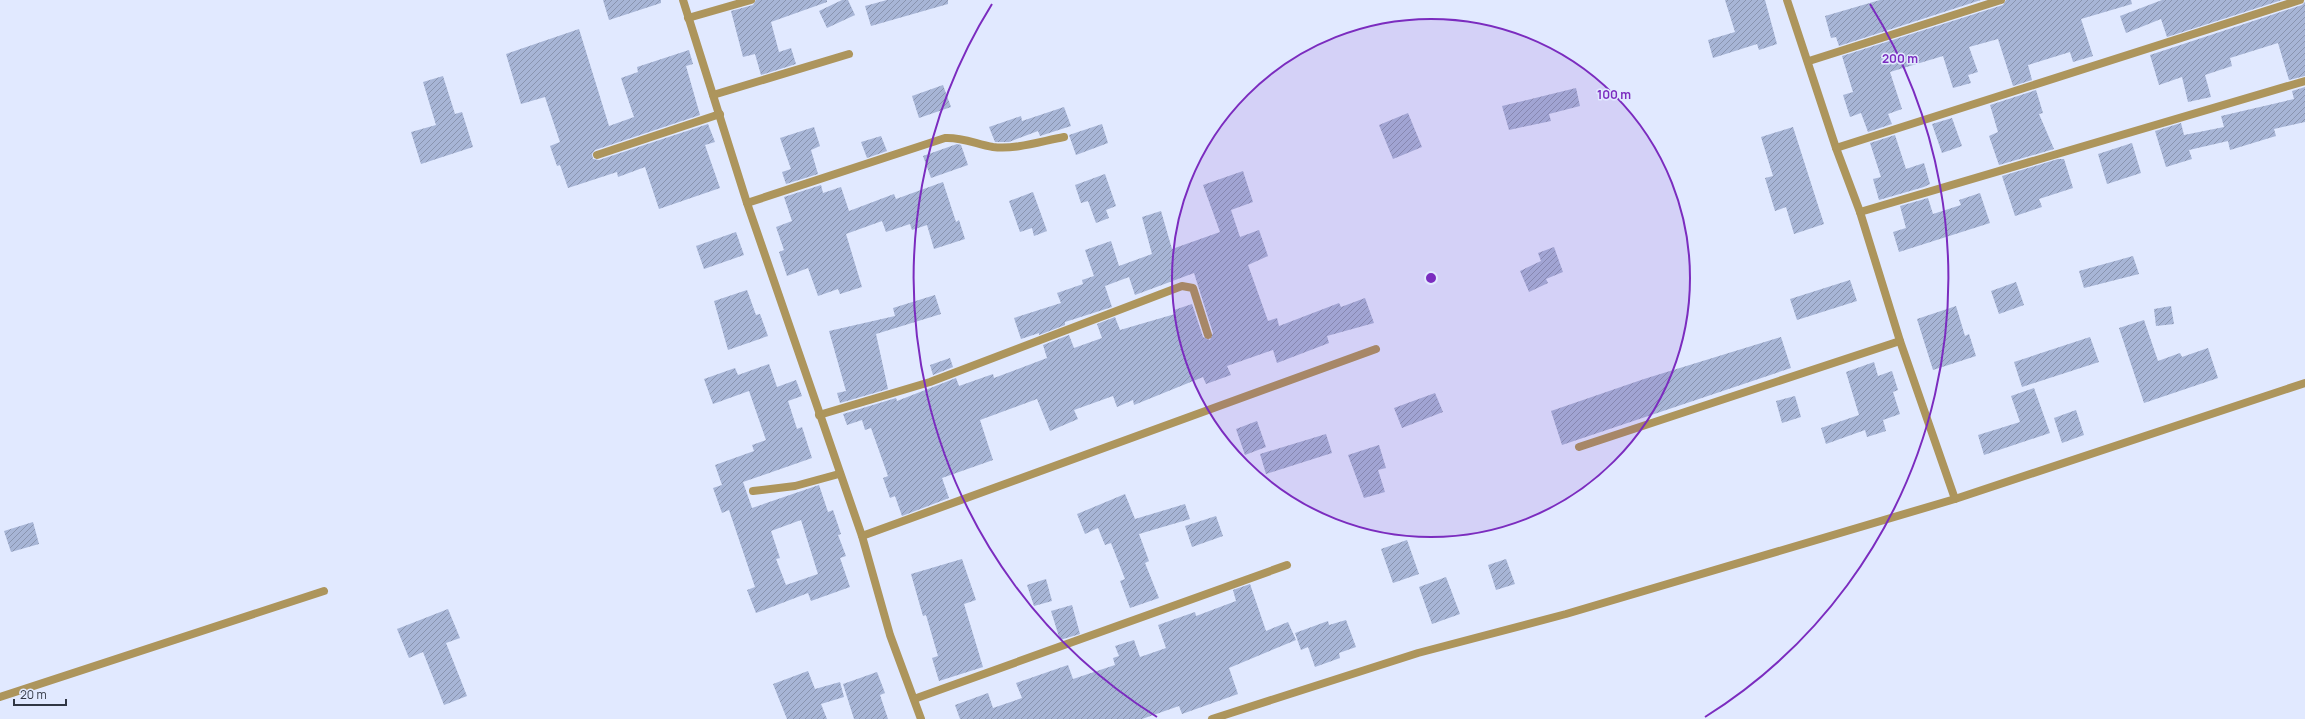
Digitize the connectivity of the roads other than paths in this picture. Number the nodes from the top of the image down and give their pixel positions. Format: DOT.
graph roads {
  1 [pos="683,0"];
  2 [pos="751,0"];
  3 [pos="1787,0"];
  4 [pos="2001,0"];
  5 [pos="2300,0"];
  6 [pos="688,18"];
  7 [pos="849,54"];
  8 [pos="1809,61"];
  9 [pos="2305,81"];
  10 [pos="714,95"];
  11 [pos="720,114"];
  12 [pos="1064,137"];
  13 [pos="1836,148"];
  14 [pos="597,155"];
  15 [pos="747,202"];
  16 [pos="1860,212"];
  17 [pos="1208,335"];
  18 [pos="1900,341"];
  19 [pos="1376,349"];
  20 [pos="2305,383"];
  21 [pos="819,415"];
  22 [pos="1578,447"];
  23 [pos="839,474"];
  24 [pos="753,491"];
  25 [pos="1955,499"];
  26 [pos="862,536"];
  27 [pos="1287,565"];
  28 [pos="324,591"];
  29 [pos="0,697"];
  30 [pos="914,699"];
  31 [pos="921,719"];
  32 [pos="1212,719"];
  1 -- 6 [label="street"];
  2 -- 6 [label="street"];
  3 -- 8 [label="street"];
  4 -- 8 [label="street"];
  5 -- 13 [label="street"];
  6 -- 10 [label="street"];
  7 -- 10 [label="street"];
  8 -- 13 [label="street"];
  9 -- 16 [label="street"];
  10 -- 11 [label="street"];
  11 -- 14 [label="street"];
  11 -- 15 [label="street"];
  12 -- 15 [label="street"];
  13 -- 16 [label="street"];
  15 -- 21 [label="street"];
  16 -- 18 [label="street"];
  17 -- 21 [label="street"];
  18 -- 22 [label="street"];
  18 -- 25 [label="street"];
  19 -- 26 [label="street"];
  20 -- 25 [label="street"];
  21 -- 23 [label="street"];
  23 -- 24 [label="street"];
  23 -- 26 [label="street"];
  25 -- 32 [label="street"];
  26 -- 30 [label="street"];
  27 -- 30 [label="street"];
  28 -- 29 [label="street"];
  30 -- 31 [label="street"];
}
